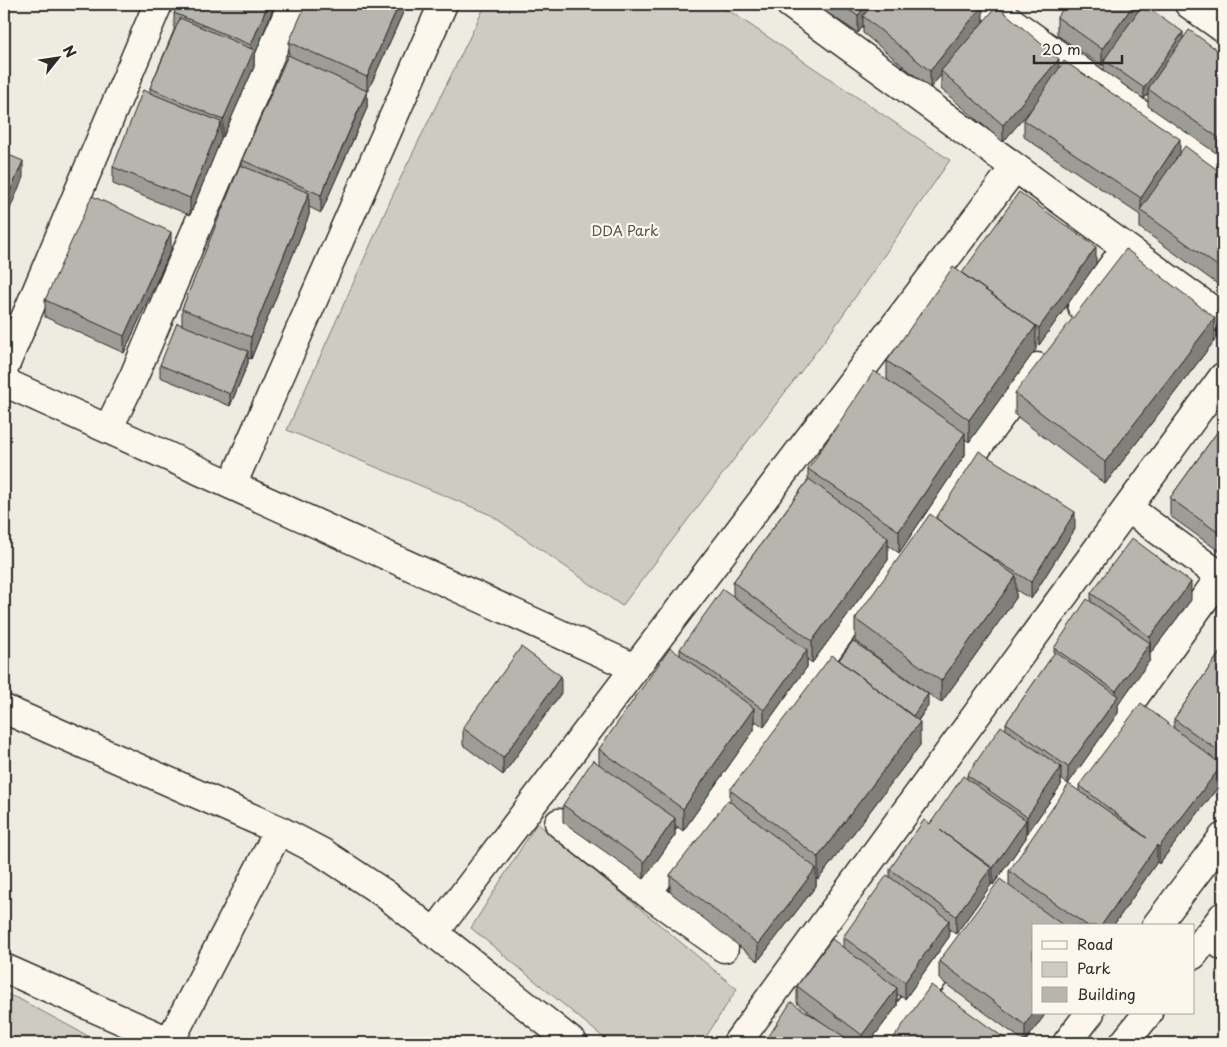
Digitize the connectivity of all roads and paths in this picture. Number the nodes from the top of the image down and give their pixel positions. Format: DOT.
graph roads {
  1 [pos="158,4"];
  2 [pos="292,4"];
  3 [pos="443,4"];
  4 [pos="790,4"];
  5 [pos="987,4"];
  6 [pos="1188,4"];
  7 [pos="1223,28"];
  8 [pos="1016,167"];
  9 [pos="1223,174"];
  10 [pos="1126,248"];
  11 [pos="1223,318"];
  12 [pos="1067,327"];
  13 [pos="1049,351"];
  14 [pos="4,368"];
  15 [pos="1223,377"];
  16 [pos="4,382"];
  17 [pos="108,428"];
  18 [pos="232,485"];
  19 [pos="1128,508"];
  20 [pos="1223,576"];
  21 [pos="636,668"];
  22 [pos="4,709"];
  23 [pos="559,823"];
  24 [pos="279,830"];
  25 [pos="1223,837"];
  26 [pos="647,893"];
  27 [pos="1158,924"];
  28 [pos="435,932"];
  29 [pos="724,948"];
  30 [pos="4,968"];
  31 [pos="1089,1014"];
  32 [pos="1147,1014"];
  33 [pos="172,1042"];
  34 [pos="572,1043"];
  35 [pos="737,1043"];
  36 [pos="886,1043"];
  37 [pos="1067,1043"];
  38 [pos="1124,1043"];
  1 -- 14 [label="street"];
  2 -- 17 [label="street"];
  3 -- 18 [label="street"];
  4 -- 8 [label="street"];
  5 -- 9 [label="street"];
  6 -- 7 [label="street"];
  8 -- 10 [label="street"];
  8 -- 21 [label="street"];
  10 -- 11 [label="street"];
  10 -- 12 [label="street"];
  13 -- 26 [label="street"];
  15 -- 19 [label="street"];
  16 -- 17 [label="street"];
  17 -- 18 [label="street"];
  18 -- 21 [label="street"];
  19 -- 20 [label="street"];
  19 -- 35 [label="street"];
  20 -- 36 [label="street"];
  21 -- 28 [label="street"];
  22 -- 24 [label="street"];
  23 -- 26 [label="street"];
  24 -- 28 [label="street"];
  24 -- 33 [label="street"];
  25 -- 27 [label="street"];
  26 -- 29 [label="street"];
  28 -- 34 [label="street"];
  30 -- 33 [label="street"];
  31 -- 37 [label="street"];
  32 -- 38 [label="street"];
}
